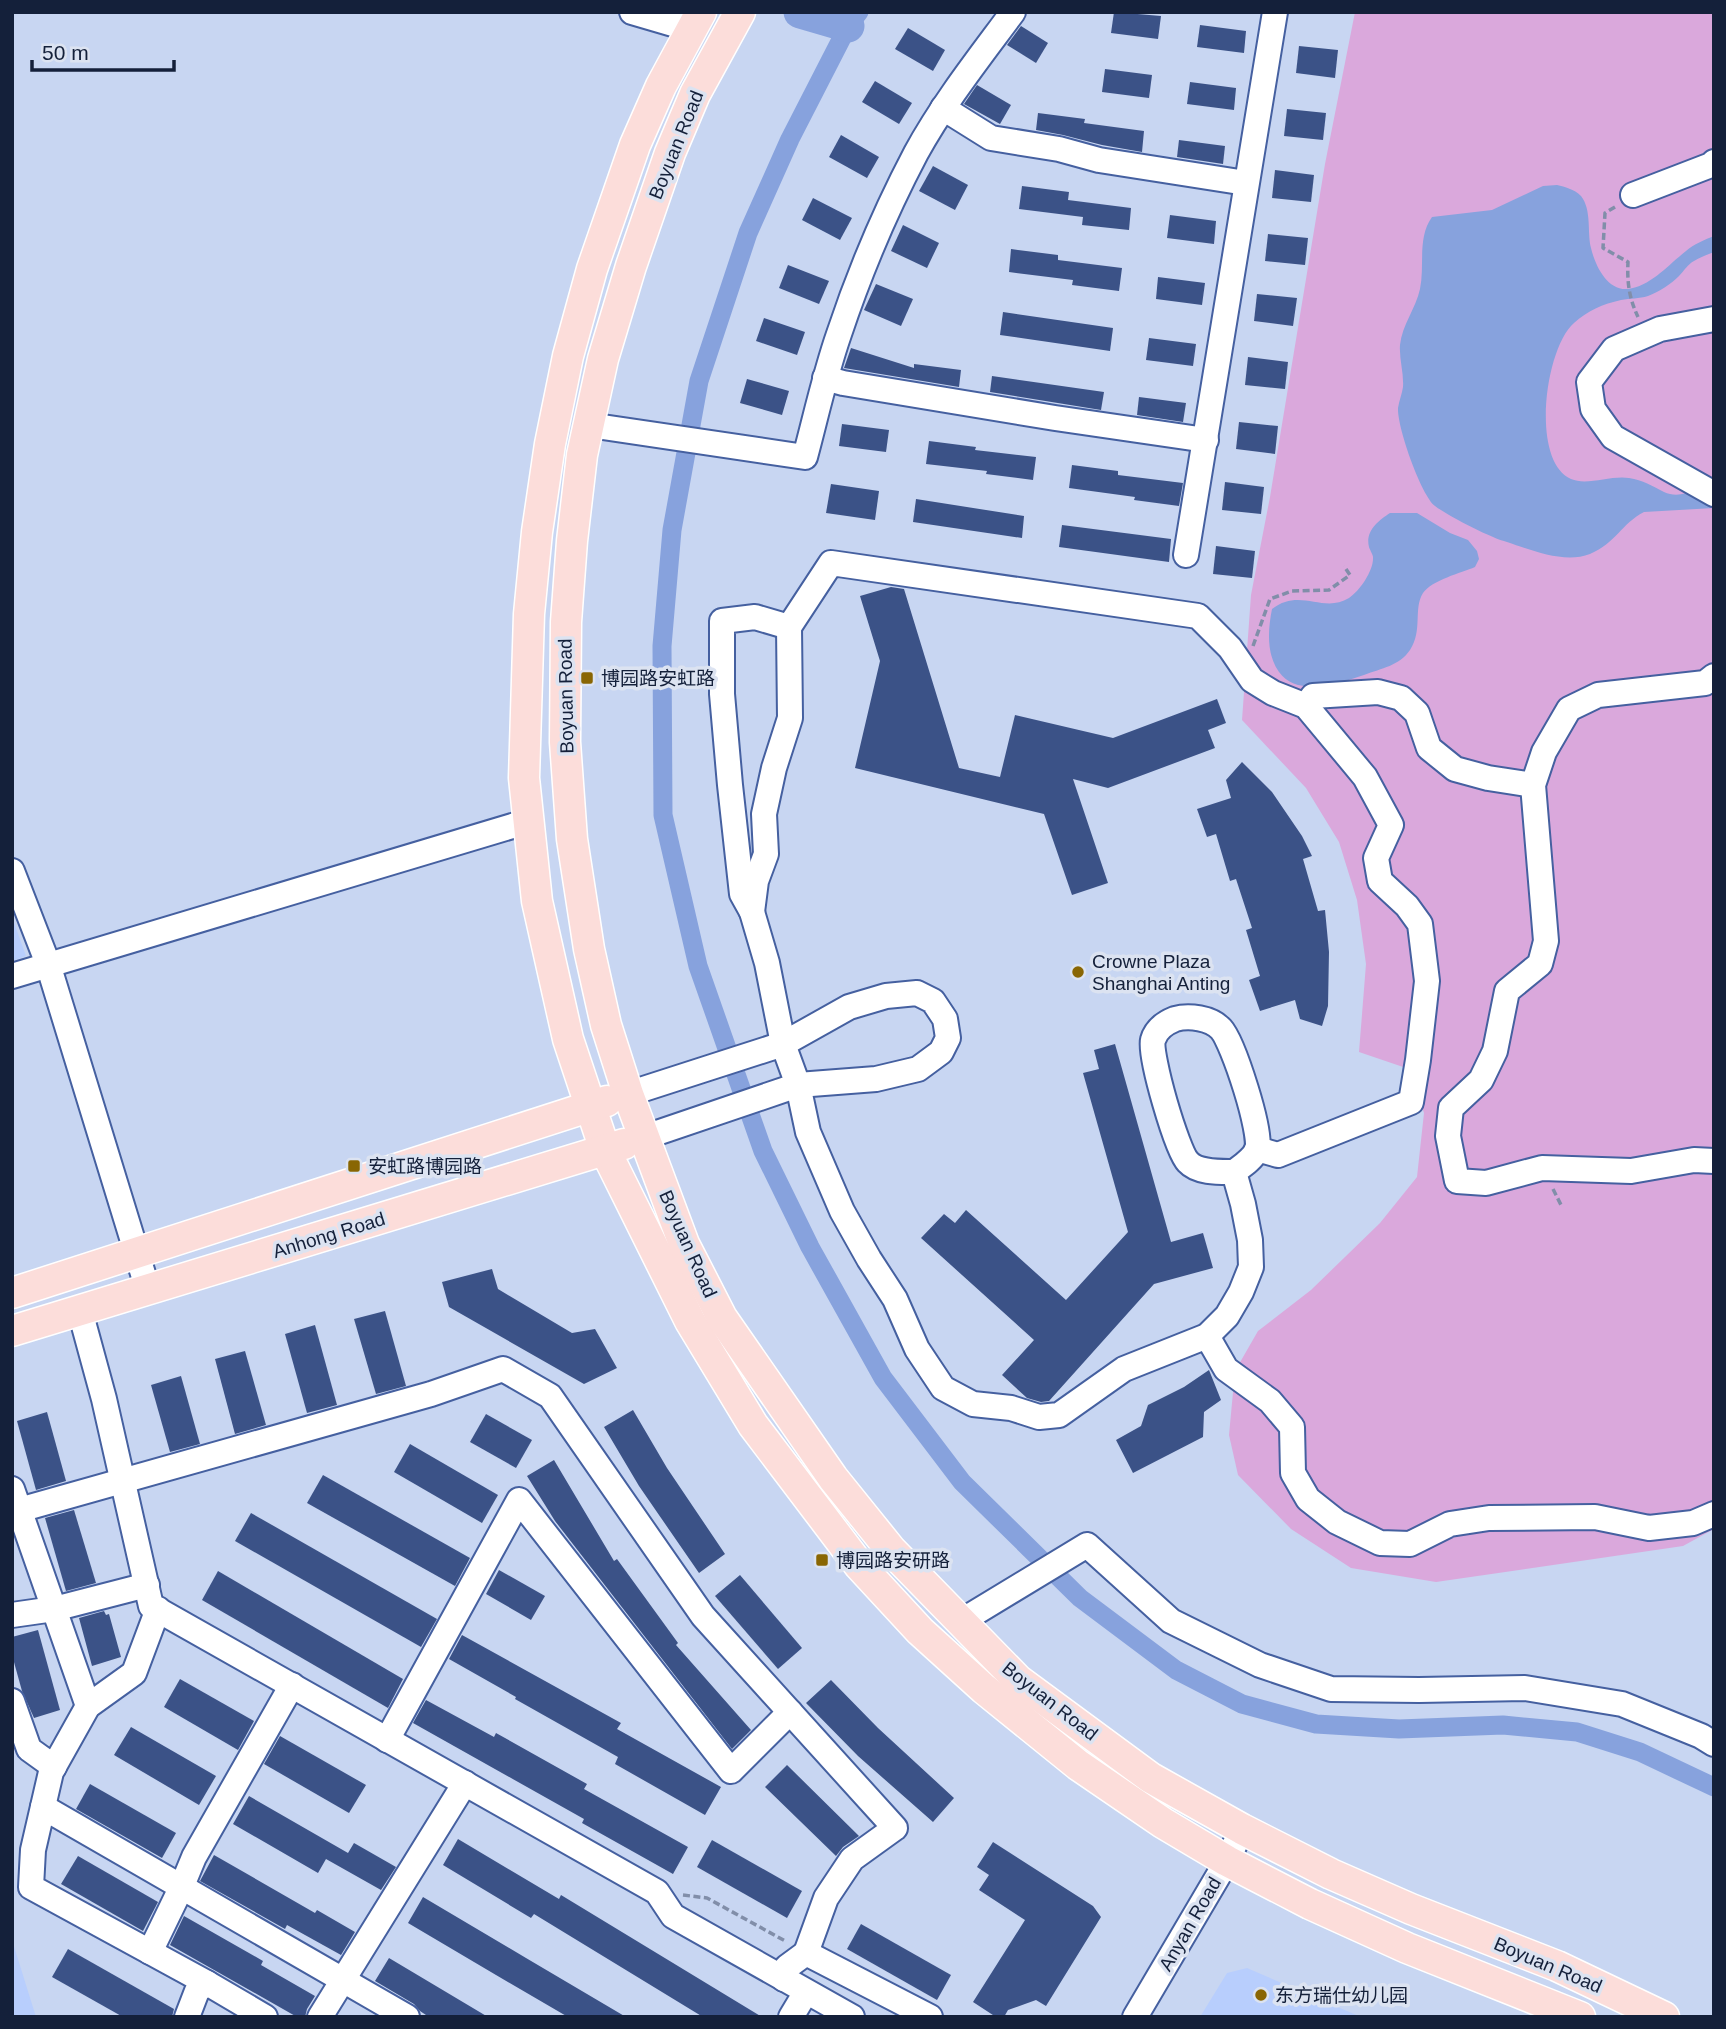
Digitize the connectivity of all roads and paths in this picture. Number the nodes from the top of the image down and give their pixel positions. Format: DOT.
graph roads {
  1 [pos="632,12"];
  2 [pos="1013,12"];
  3 [pos="1275,12"];
  4 [pos="696,21"];
  5 [pos="733,24"];
  6 [pos="943,108"];
  7 [pos="1714,162"];
  8 [pos="1246,183"];
  9 [pos="1633,195"];
  10 [pos="1633,306"];
  11 [pos="1714,319"];
  12 [pos="825,378"];
  13 [pos="589,425"];
  14 [pos="1206,440"];
  15 [pos="1714,494"];
  16 [pos="1186,555"];
  17 [pos="1344,566"];
  18 [pos="789,627"];
  19 [pos="1237,658"];
  20 [pos="1714,676"];
  21 [pos="1306,706"];
  22 [pos="1534,785"];
  23 [pos="529,821"];
  24 [pos="12,872"];
  25 [pos="752,912"];
  26 [pos="48,964"];
  27 [pos="12,976"];
  28 [pos="772,1048"];
  29 [pos="799,1085"];
  30 [pos="628,1094"];
  31 [pos="1411,1102"];
  32 [pos="590,1107"];
  33 [pos="1451,1108"];
  34 [pos="645,1138"];
  35 [pos="1257,1149"];
  36 [pos="605,1150"];
  37 [pos="1714,1161"];
  38 [pos="1234,1172"];
  39 [pos="135,1253"];
  40 [pos="148,1290"];
  41 [pos="12,1293"];
  42 [pos="79,1311"];
  43 [pos="12,1331"];
  44 [pos="1207,1336"];
  45 [pos="123,1481"];
  46 [pos="15,1504"];
  47 [pos="1714,1514"];
  48 [pos="147,1585"];
  49 [pos="54,1609"];
  50 [pos="158,1609"];
  51 [pos="12,1615"];
  52 [pos="960,1622"];
  53 [pos="292,1685"];
  54 [pos="12,1701"];
  55 [pos="88,1706"];
  56 [pos="790,1712"];
  57 [pos="387,1740"];
  58 [pos="1714,1744"];
  59 [pos="54,1767"];
  60 [pos="465,1783"];
  61 [pos="43,1807"];
  62 [pos="1242,1829"];
  63 [pos="1227,1861"];
  64 [pos="182,1886"];
  65 [pos="657,1892"];
  66 [pos="150,1952"];
  67 [pos="806,1953"];
  68 [pos="344,1979"];
  69 [pos="784,1979"];
  70 [pos="207,1983"];
  71 [pos="806,1992"];
  72 [pos="187,2017"];
  73 [pos="265,2017"];
  74 [pos="320,2017"];
  75 [pos="407,2017"];
  76 [pos="791,2017"];
  77 [pos="852,2017"];
  78 [pos="930,2017"];
  79 [pos="1135,2017"];
  80 [pos="1580,2017"];
  81 [pos="1664,2017"];
  1 -- 4 [label="street"];
  2 -- 6 [label="street"];
  3 -- 8 [label="street"];
  4 -- 23 [label="main road, Boyuan Road"];
  5 -- 13 [label="main road, Boyuan Road"];
  6 -- 8 [label="street"];
  6 -- 12 [label="street"];
  7 -- 9 [label="street"];
  8 -- 14 [label="street"];
  9 -- 10 [label="path"];
  11 -- 15 [label="street"];
  12 -- 13 [label="street"];
  12 -- 14 [label="street"];
  13 -- 30 [label="main road, Boyuan Road"];
  14 -- 16 [label="street"];
  17 -- 19 [label="path"];
  18 -- 19 [label="street"];
  18 -- 25 [label="street"];
  18 -- 25 [label="street"];
  19 -- 21 [label="street"];
  20 -- 22 [label="street"];
  21 -- 22 [label="street"];
  21 -- 31 [label="street"];
  22 -- 33 [label="street"];
  23 -- 26 [label="street"];
  23 -- 32 [label="main road, Boyuan Road"];
  24 -- 26 [label="street"];
  25 -- 28 [label="street"];
  26 -- 27 [label="street"];
  26 -- 39 [label="street"];
  28 -- 29 [label="street"];
  28 -- 29 [label="street"];
  28 -- 30 [label="street"];
  29 -- 34 [label="street"];
  29 -- 44 [label="street"];
  30 -- 32 [label="main road"];
  30 -- 34 [label="main road, Boyuan Road"];
  31 -- 33 [label="street"];
  31 -- 35 [label="street"];
  32 -- 36 [label="main road, Boyuan Road"];
  32 -- 39 [label="main road"];
  33 -- 37 [label="street"];
  34 -- 36 [label="main road, Anhong Road"];
  34 -- 52 [label="main road, Boyuan Road"];
  35 -- 38 [label="street"];
  35 -- 38 [label="street"];
  36 -- 40 [label="main road, Anhong Road"];
  36 -- 63 [label="main road, Boyuan Road"];
  38 -- 44 [label="street"];
  39 -- 40 [label="street"];
  39 -- 41 [label="main road"];
  40 -- 42 [label="main road, Anhong Road"];
  42 -- 43 [label="main road, Anhong Road"];
  42 -- 45 [label="street"];
  44 -- 47 [label="street"];
  45 -- 46 [label="street"];
  45 -- 48 [label="street"];
  45 -- 56 [label="street"];
  46 -- 49 [label="street"];
  48 -- 49 [label="street"];
  48 -- 50 [label="street"];
  49 -- 51 [label="street"];
  49 -- 55 [label="street"];
  50 -- 53 [label="street"];
  50 -- 55 [label="street"];
  52 -- 58 [label="street"];
  52 -- 62 [label="main road, Boyuan Road"];
  53 -- 57 [label="street"];
  53 -- 64 [label="street"];
  54 -- 59 [label="street"];
  55 -- 59 [label="street"];
  56 -- 57 [label="street"];
  56 -- 67 [label="street"];
  57 -- 60 [label="street"];
  59 -- 61 [label="street"];
  60 -- 65 [label="street"];
  60 -- 68 [label="street"];
  61 -- 64 [label="street"];
  61 -- 66 [label="street"];
  62 -- 63 [label="street, Anyan Road"];
  62 -- 81 [label="main road, Boyuan Road"];
  63 -- 79 [label="street, Anyan Road"];
  63 -- 80 [label="main road, Boyuan Road"];
  64 -- 66 [label="street"];
  64 -- 68 [label="street"];
  65 -- 67 [label="path"];
  65 -- 69 [label="street"];
  66 -- 70 [label="street"];
  67 -- 69 [label="street"];
  67 -- 78 [label="street"];
  68 -- 74 [label="street"];
  68 -- 75 [label="street"];
  69 -- 71 [label="street"];
  70 -- 72 [label="street"];
  70 -- 73 [label="street"];
  71 -- 76 [label="street"];
  71 -- 77 [label="street"];
}
